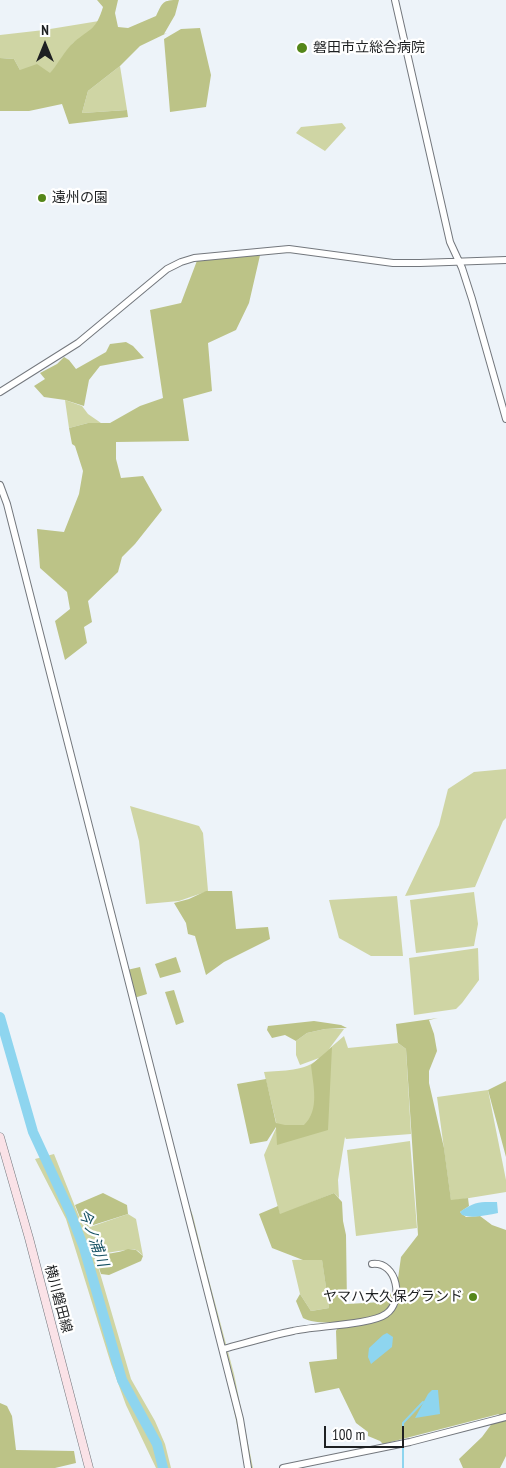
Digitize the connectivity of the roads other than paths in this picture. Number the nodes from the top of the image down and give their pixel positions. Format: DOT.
graph roads {
  1 [pos="395,0"];
  2 [pos="506,260"];
  3 [pos="460,262"];
  4 [pos="0,392"];
  5 [pos="506,419"];
  6 [pos="0,485"];
  7 [pos="0,1137"];
  8 [pos="372,1264"];
  9 [pos="222,1349"];
  10 [pos="506,1417"];
  11 [pos="88,1468"];
  12 [pos="248,1468"];
  13 [pos="283,1468"];
  1 -- 3 [label="street"];
  2 -- 3 [label="street"];
  3 -- 4 [label="street"];
  3 -- 5 [label="street"];
  6 -- 9 [label="street"];
  7 -- 11 [label="main road, 横川磐田線"];
  8 -- 9 [label="street"];
  9 -- 12 [label="street"];
  10 -- 13 [label="street"];
}
